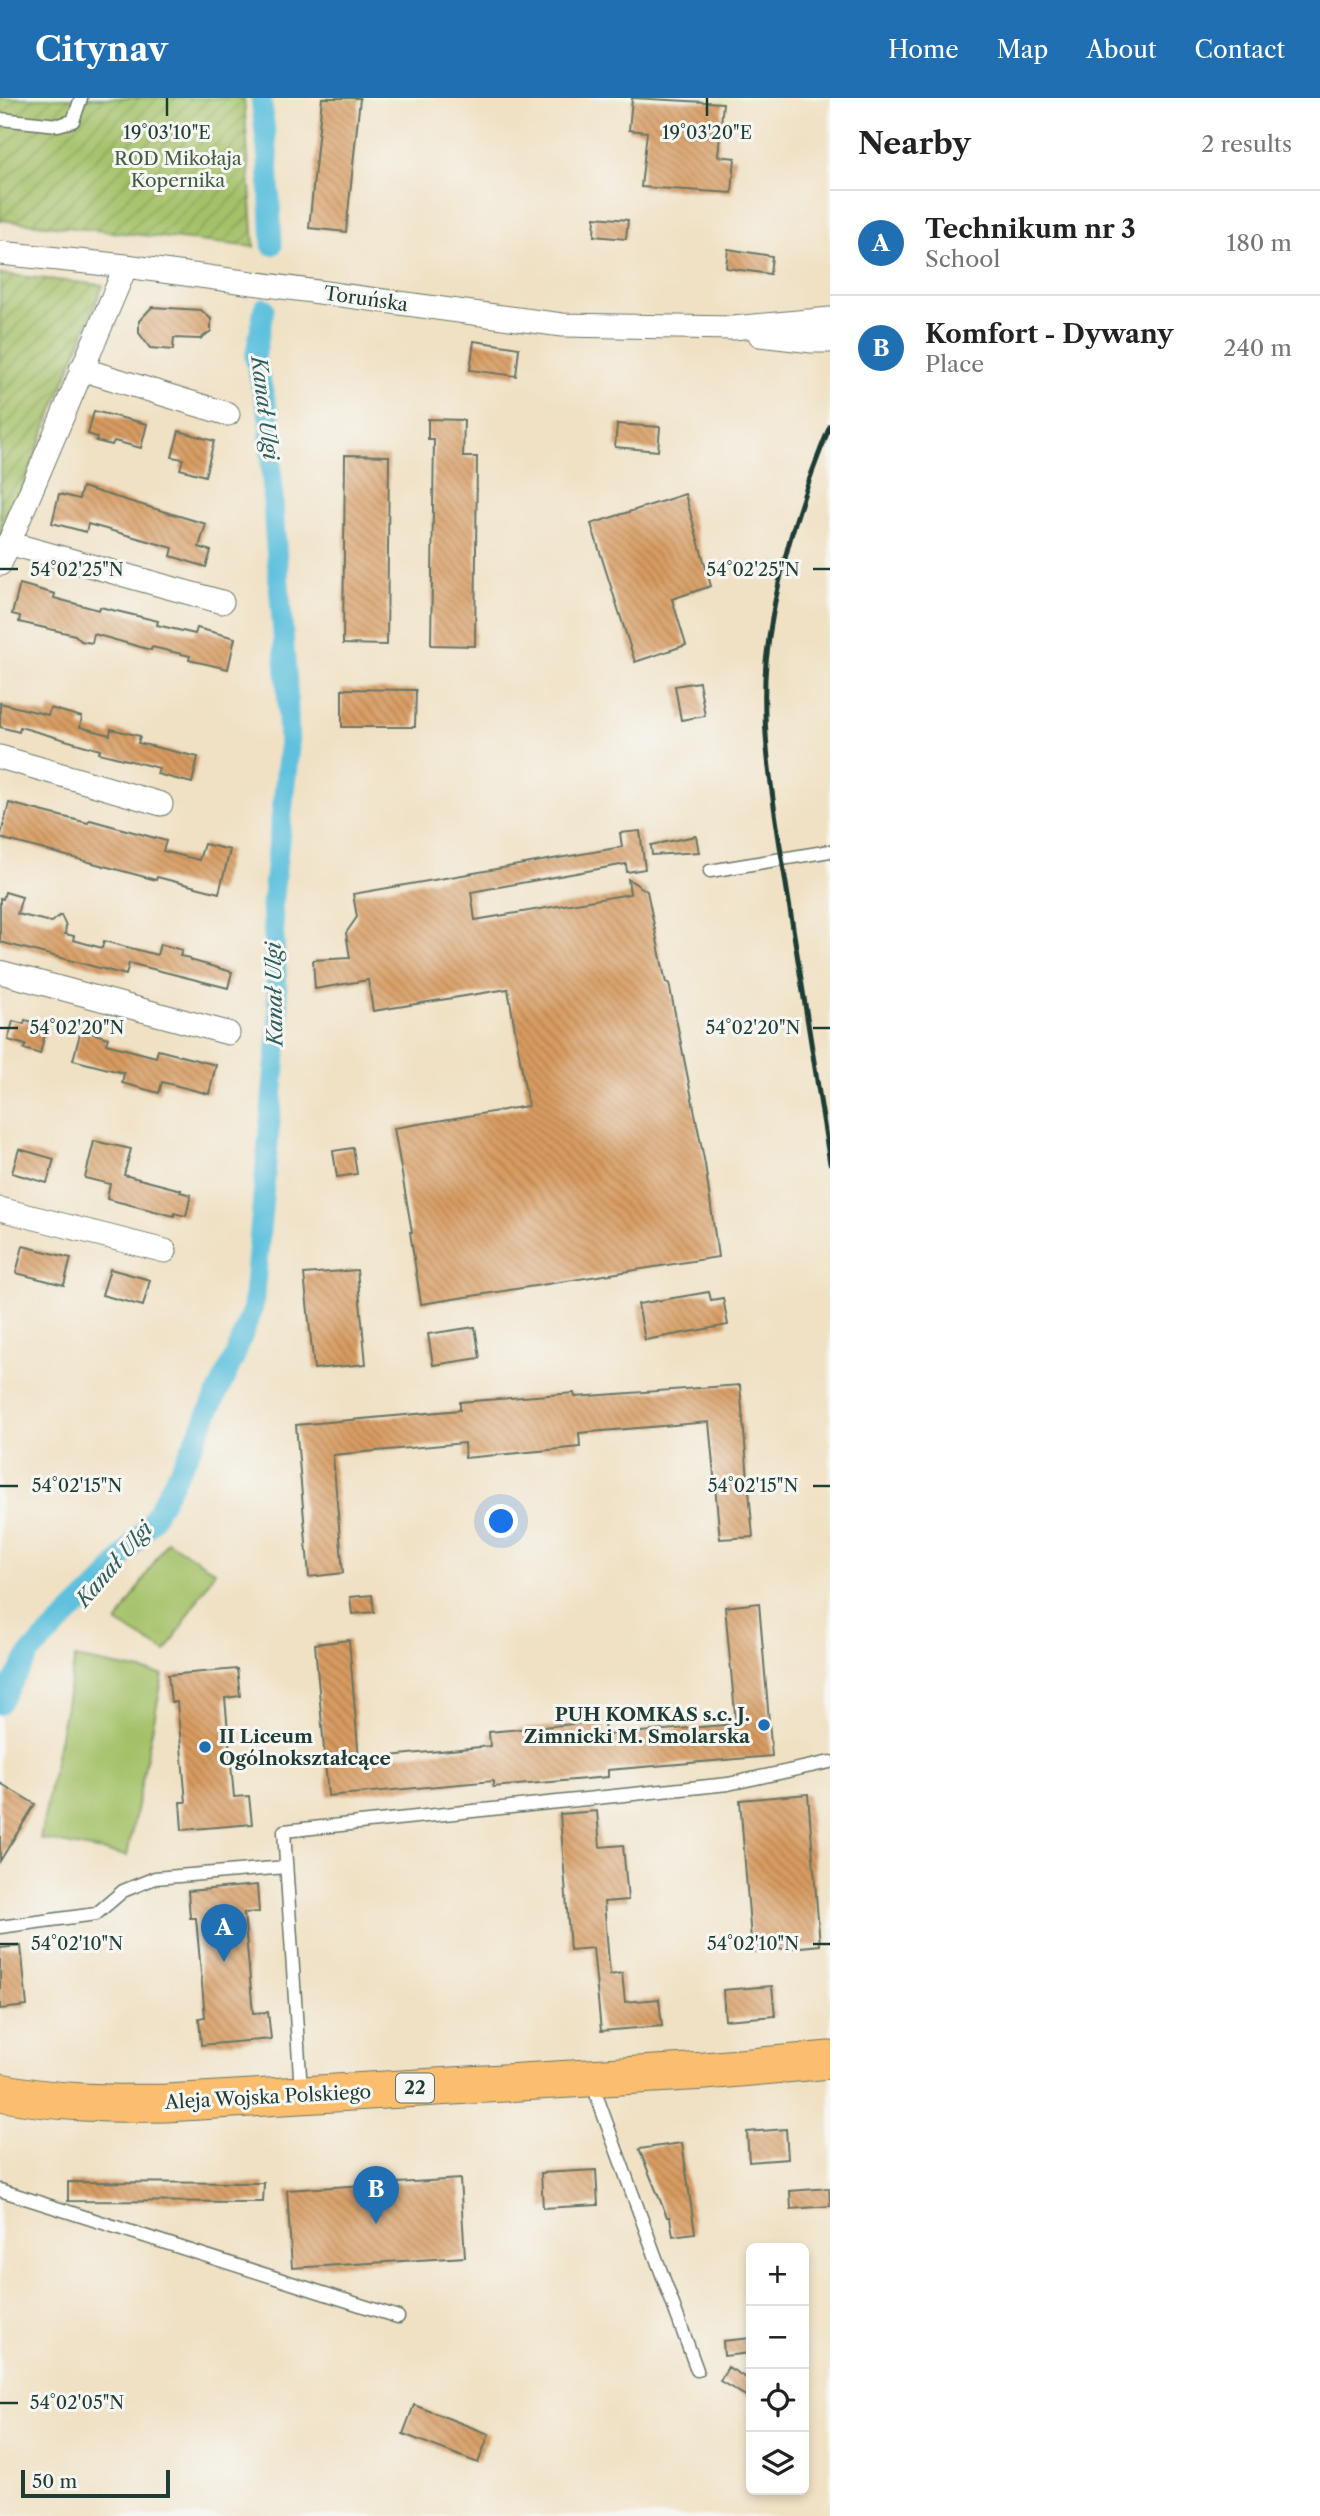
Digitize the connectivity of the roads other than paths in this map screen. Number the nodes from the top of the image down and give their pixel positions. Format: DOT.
graph roads {
  1 [pos="81,98"];
  2 [pos="0,119"];
  3 [pos="0,253"];
  4 [pos="125,266"];
  5 [pos="830,319"];
  6 [pos="733,328"];
  7 [pos="830,341"];
  8 [pos="81,369"];
  9 [pos="228,414"];
  10 [pos="4,553"];
  11 [pos="222,602"];
  12 [pos="0,757"];
  13 [pos="162,804"];
  14 [pos="830,851"];
  15 [pos="710,871"];
  16 [pos="0,972"];
  17 [pos="228,1033"];
  18 [pos="0,1209"];
  19 [pos="165,1251"];
  20 [pos="830,1762"];
  21 [pos="286,1867"];
  22 [pos="0,1927"];
  23 [pos="830,2060"];
  24 [pos="595,2077"];
  25 [pos="0,2092"];
  26 [pos="302,2095"];
  27 [pos="0,2190"];
  28 [pos="398,2317"];
  29 [pos="697,2370"];
  1 -- 2 [label="lane"];
  3 -- 4 [label="street, Toruńska"];
  4 -- 6 [label="street, Toruńska"];
  4 -- 8 [label="street"];
  5 -- 6 [label="street, Toruńska"];
  6 -- 7 [label="street, Toruńska"];
  8 -- 9 [label="street"];
  8 -- 10 [label="street"];
  10 -- 11 [label="street"];
  12 -- 13 [label="street"];
  14 -- 15 [label="lane"];
  16 -- 17 [label="street"];
  18 -- 19 [label="street"];
  20 -- 21 [label="lane"];
  21 -- 22 [label="lane"];
  21 -- 26 [label="lane"];
  23 -- 24 [label="main road, Aleja Wojska Polskiego / 22"];
  24 -- 26 [label="main road, Aleja Wojska Polskiego / 22"];
  24 -- 29 [label="lane"];
  25 -- 26 [label="main road, Aleja Wojska Polskiego / 22"];
  27 -- 28 [label="lane"];
}
